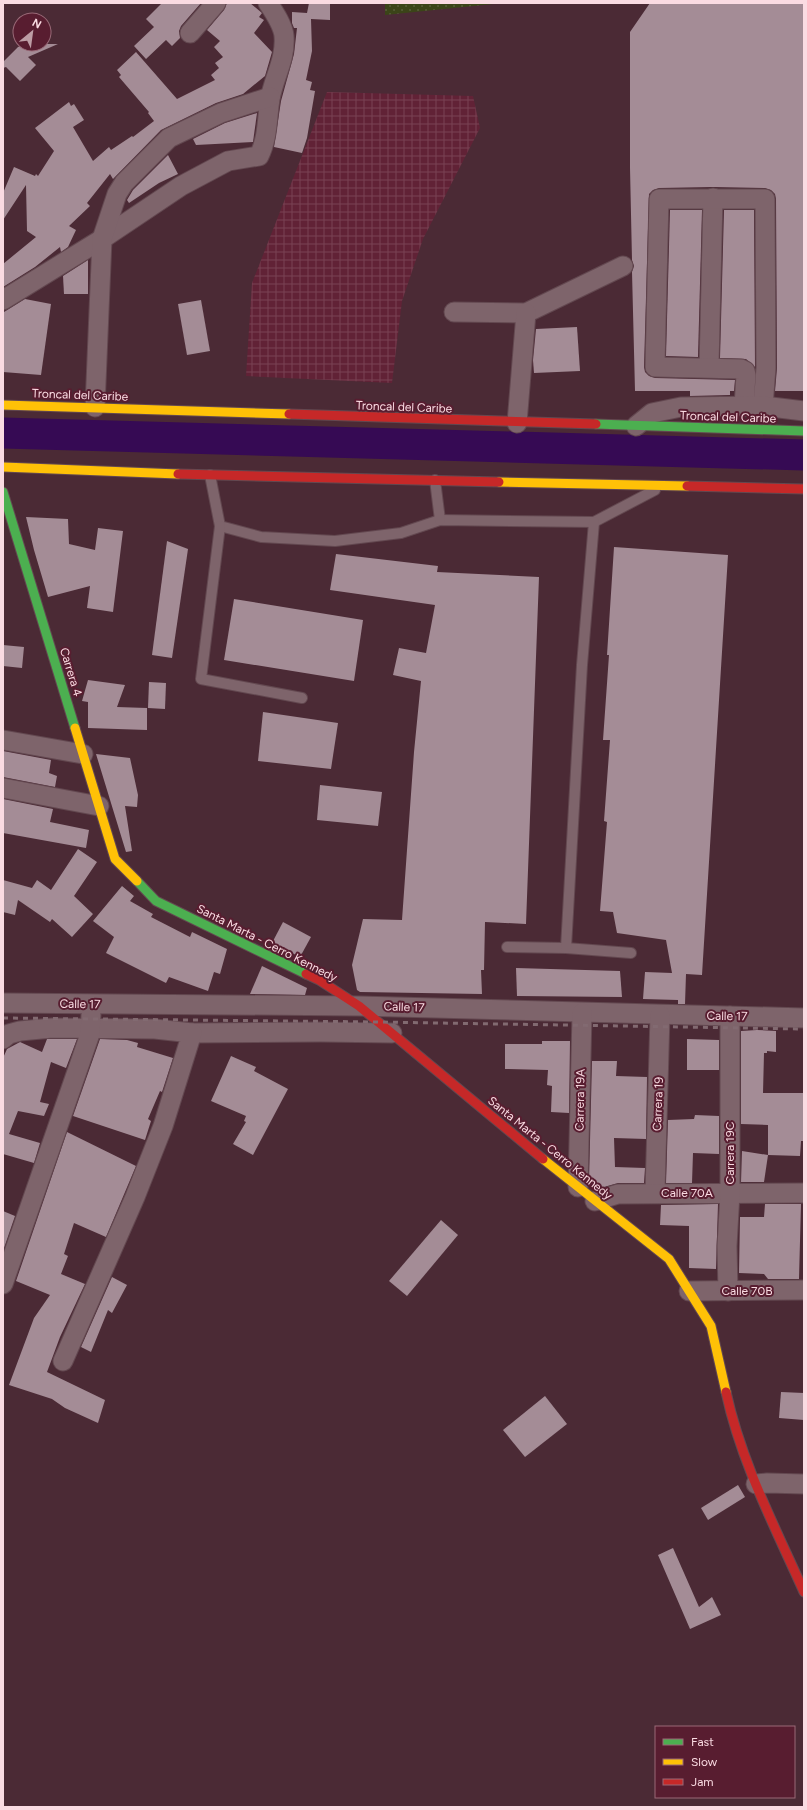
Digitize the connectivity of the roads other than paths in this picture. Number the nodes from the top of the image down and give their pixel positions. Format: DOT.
graph roads {
  1 [pos="216,3"];
  2 [pos="268,3"];
  3 [pos="190,33"];
  4 [pos="270,97"];
  5 [pos="713,198"];
  6 [pos="102,239"];
  7 [pos="623,266"];
  8 [pos="3,300"];
  9 [pos="454,312"];
  10 [pos="526,313"];
  11 [pos="708,367"];
  12 [pos="3,405"];
  13 [pos="753,406"];
  14 [pos="95,407"];
  15 [pos="804,410"];
  16 [pos="517,423"];
  17 [pos="636,426"];
  18 [pos="804,431"];
  19 [pos="3,467"];
  20 [pos="210,474"];
  21 [pos="434,480"];
  22 [pos="664,486"];
  23 [pos="804,489"];
  24 [pos="3,492"];
  25 [pos="440,520"];
  26 [pos="594,522"];
  27 [pos="220,526"];
  28 [pos="302,698"];
  29 [pos="3,740"];
  30 [pos="83,754"];
  31 [pos="3,788"];
  32 [pos="99,806"];
  33 [pos="115,859"];
  34 [pos="507,947"];
  35 [pos="566,948"];
  36 [pos="631,953"];
  37 [pos="3,1003"];
  38 [pos="90,1004"];
  39 [pos="359,1006"];
  40 [pos="582,1013"];
  41 [pos="660,1015"];
  42 [pos="730,1016"];
  43 [pos="804,1018"];
  44 [pos="91,1028"];
  45 [pos="192,1033"];
  46 [pos="392,1033"];
  47 [pos="3,1039"];
  48 [pos="578,1187"];
  49 [pos="655,1193"];
  50 [pos="730,1193"];
  51 [pos="804,1193"];
  52 [pos="595,1200"];
  53 [pos="3,1284"];
  54 [pos="804,1290"];
  55 [pos="689,1291"];
  56 [pos="728,1291"];
  57 [pos="63,1361"];
  58 [pos="756,1484"];
  59 [pos="804,1484"];
  60 [pos="804,1592"];
  1 -- 3 [label="street"];
  2 -- 4 [label="street"];
  4 -- 6 [label="street"];
  4 -- 6 [label="street"];
  5 -- 11 [label="street"];
  5 -- 11 [label="street"];
  5 -- 13 [label="street"];
  6 -- 8 [label="street"];
  6 -- 14 [label="street"];
  7 -- 10 [label="street"];
  9 -- 10 [label="street"];
  10 -- 16 [label="street"];
  11 -- 13 [label="street"];
  12 -- 14 [label="main road, Troncal del Caribe"];
  13 -- 15 [label="street"];
  13 -- 17 [label="street"];
  14 -- 16 [label="main road, Troncal del Caribe"];
  16 -- 17 [label="main road, Troncal del Caribe"];
  17 -- 18 [label="main road, Troncal del Caribe"];
  19 -- 20 [label="main road"];
  20 -- 21 [label="main road"];
  20 -- 27 [label="lane"];
  21 -- 22 [label="main road"];
  21 -- 25 [label="lane"];
  22 -- 23 [label="main road"];
  22 -- 26 [label="lane"];
  24 -- 30 [label="main road, Carrera 4"];
  25 -- 26 [label="lane"];
  25 -- 27 [label="lane"];
  26 -- 35 [label="lane"];
  27 -- 28 [label="lane"];
  29 -- 30 [label="street"];
  30 -- 32 [label="main road, Carrera 4"];
  31 -- 32 [label="street"];
  32 -- 33 [label="main road, Carrera 4"];
  33 -- 39 [label="main road, Santa Marta - Cerro Kennedy"];
  34 -- 35 [label="lane"];
  35 -- 36 [label="lane"];
  37 -- 38 [label="street, Calle 17"];
  38 -- 39 [label="street, Calle 17"];
  38 -- 44 [label="street"];
  39 -- 40 [label="street, Calle 17"];
  39 -- 46 [label="main road, Santa Marta - Cerro Kennedy"];
  40 -- 41 [label="street, Calle 17"];
  40 -- 48 [label="street, Carrera 19A"];
  41 -- 42 [label="street, Calle 17"];
  41 -- 49 [label="street, Carrera 19"];
  42 -- 43 [label="street, Calle 17"];
  42 -- 50 [label="street, Carrera 19C"];
  44 -- 45 [label="street"];
  44 -- 47 [label="street"];
  44 -- 53 [label="street"];
  45 -- 46 [label="street"];
  45 -- 57 [label="street"];
  46 -- 48 [label="main road, Santa Marta - Cerro Kennedy"];
  48 -- 52 [label="main road, Santa Marta - Cerro Kennedy"];
  49 -- 50 [label="street, Calle 70A"];
  49 -- 52 [label="street, Calle 70A"];
  50 -- 51 [label="street, Calle 70A"];
  50 -- 56 [label="street, Carrera 19C"];
  52 -- 55 [label="main road, Santa Marta - Cerro Kennedy"];
  54 -- 56 [label="street, Calle 70B"];
  55 -- 56 [label="street, Calle 70B"];
  55 -- 58 [label="main road, Santa Marta - Cerro Kennedy"];
  58 -- 59 [label="street"];
  58 -- 60 [label="main road, Santa Marta - Cerro Kennedy"];
}
